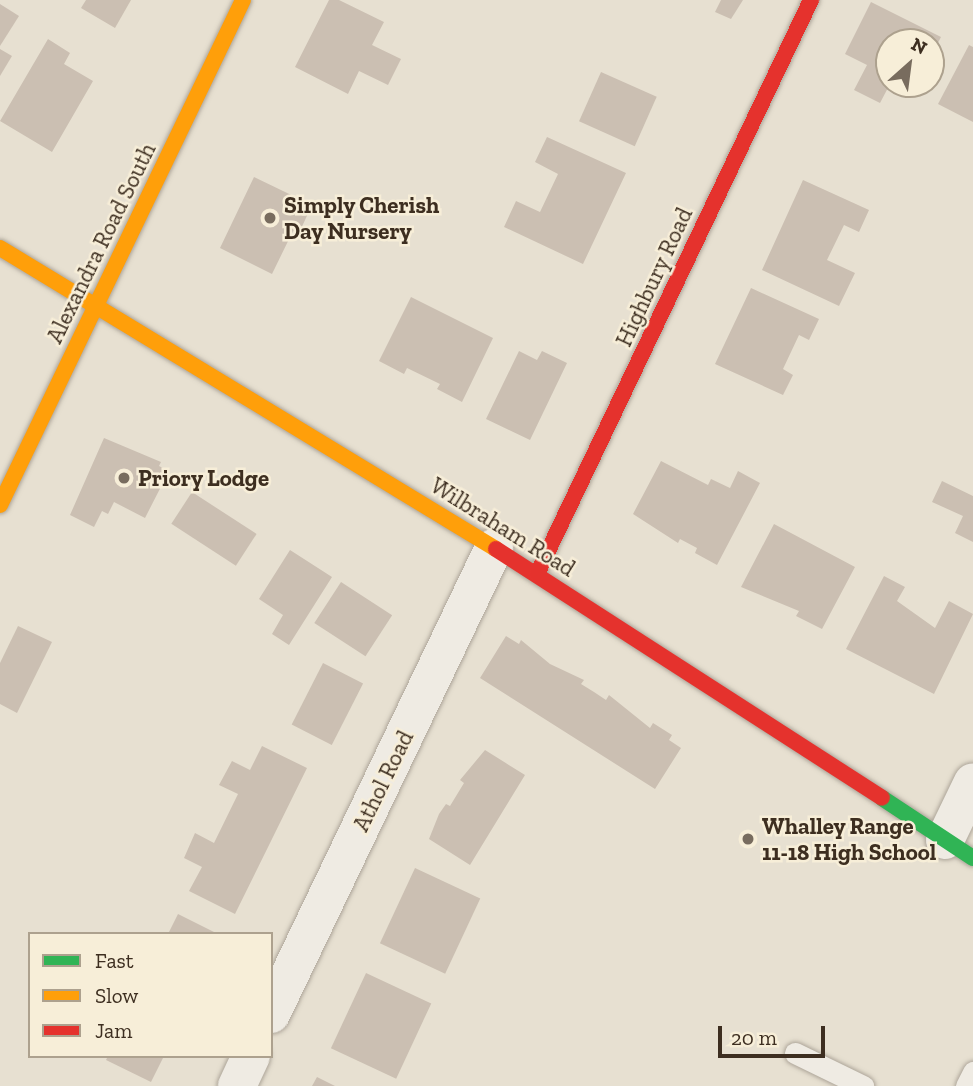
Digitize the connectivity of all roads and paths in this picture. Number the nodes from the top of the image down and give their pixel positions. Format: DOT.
graph roads {
  1 [pos="243,0"];
  2 [pos="811,0"];
  3 [pos="0,248"];
  4 [pos="96,306"];
  5 [pos="0,505"];
  6 [pos="494,548"];
  7 [pos="537,574"];
  8 [pos="973,782"];
  9 [pos="959,849"];
  10 [pos="273,1009"];
  11 [pos="795,1053"];
  12 [pos="250,1058"];
  13 [pos="973,1072"];
  14 [pos="237,1086"];
  15 [pos="863,1086"];
  16 [pos="966,1086"];
  1 -- 4 [label="main road, Alexandra Road South"];
  2 -- 7 [label="main road, Highbury Road"];
  3 -- 4 [label="main road, Wilbraham Road"];
  4 -- 5 [label="main road, Alexandra Road South"];
  4 -- 6 [label="main road, Wilbraham Road"];
  6 -- 7 [label="main road, Wilbraham Road"];
  6 -- 10 [label="street, Athol Road"];
  7 -- 9 [label="main road, Wilbraham Road"];
  8 -- 9 [label="street"];
  11 -- 15 [label="lane"];
  12 -- 14 [label="street"];
  13 -- 16 [label="lane"];
}
